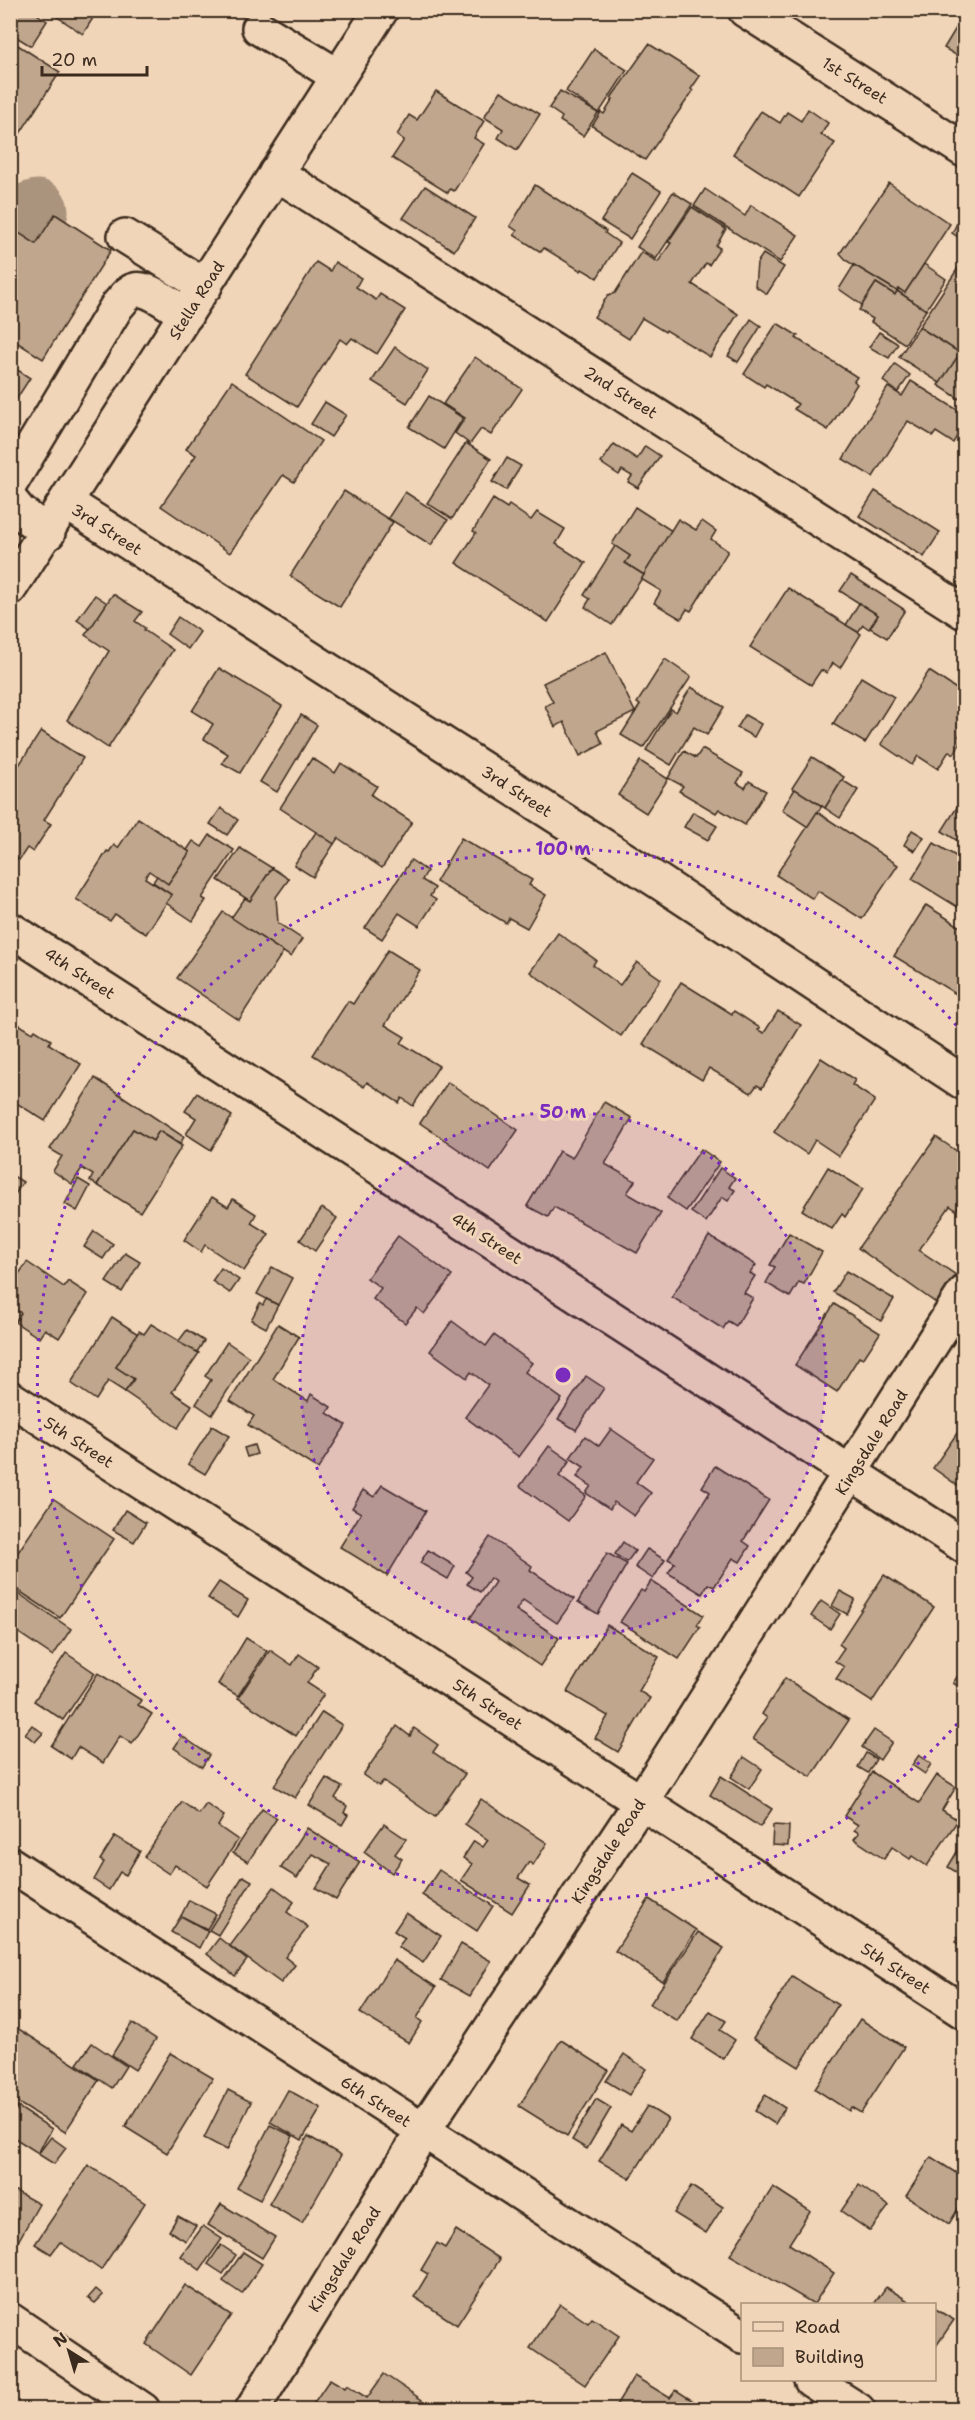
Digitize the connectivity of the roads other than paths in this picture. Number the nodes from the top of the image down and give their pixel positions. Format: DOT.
graph roads {
  1 [pos="381,10"];
  2 [pos="745,10"];
  3 [pos="259,28"];
  4 [pos="338,76"];
  5 [pos="964,150"];
  6 [pos="276,173"];
  7 [pos="125,236"];
  8 [pos="205,286"];
  9 [pos="186,315"];
  10 [pos="10,484"];
  11 [pos="10,500"];
  12 [pos="67,503"];
  13 [pos="48,533"];
  14 [pos="10,588"];
  15 [pos="964,612"];
  16 [pos="10,929"];
  17 [pos="964,1083"];
  18 [pos="964,1293"];
  19 [pos="10,1398"];
  20 [pos="851,1473"];
  21 [pos="964,1546"];
  22 [pos="641,1802"];
  23 [pos="10,1864"];
  24 [pos="964,2012"];
  25 [pos="423,2131"];
  26 [pos="10,2320"];
  27 [pos="741,2335"];
  28 [pos="814,2381"];
  29 [pos="143,2409"];
  30 [pos="252,2409"];
  31 [pos="858,2409"];
  1 -- 4 [label="street, Stella Road"];
  2 -- 5 [label="street, 1st Street"];
  3 -- 4 [label="street"];
  4 -- 6 [label="street, Stella Road"];
  6 -- 8 [label="street, Stella Road"];
  6 -- 15 [label="street, 2nd Street"];
  7 -- 8 [label="street"];
  8 -- 9 [label="street, Stella Road"];
  9 -- 10 [label="street"];
  9 -- 12 [label="street, Stella Road"];
  11 -- 13 [label="street"];
  12 -- 13 [label="street, Stella Road"];
  12 -- 17 [label="street, 3rd Street"];
  13 -- 14 [label="street, Stella Road"];
  16 -- 20 [label="street, 4th Street"];
  18 -- 20 [label="street, Kingsdale Road"];
  19 -- 22 [label="street, 5th Street"];
  20 -- 21 [label="street, 4th Street"];
  20 -- 22 [label="street, Kingsdale Road"];
  22 -- 24 [label="street, 5th Street"];
  22 -- 25 [label="street, Kingsdale Road"];
  23 -- 25 [label="street, 6th Street"];
  25 -- 27 [label="street, 6th Street"];
  25 -- 30 [label="street, Kingsdale Road"];
  26 -- 29 [label="street"];
  28 -- 31 [label="street"];
}
